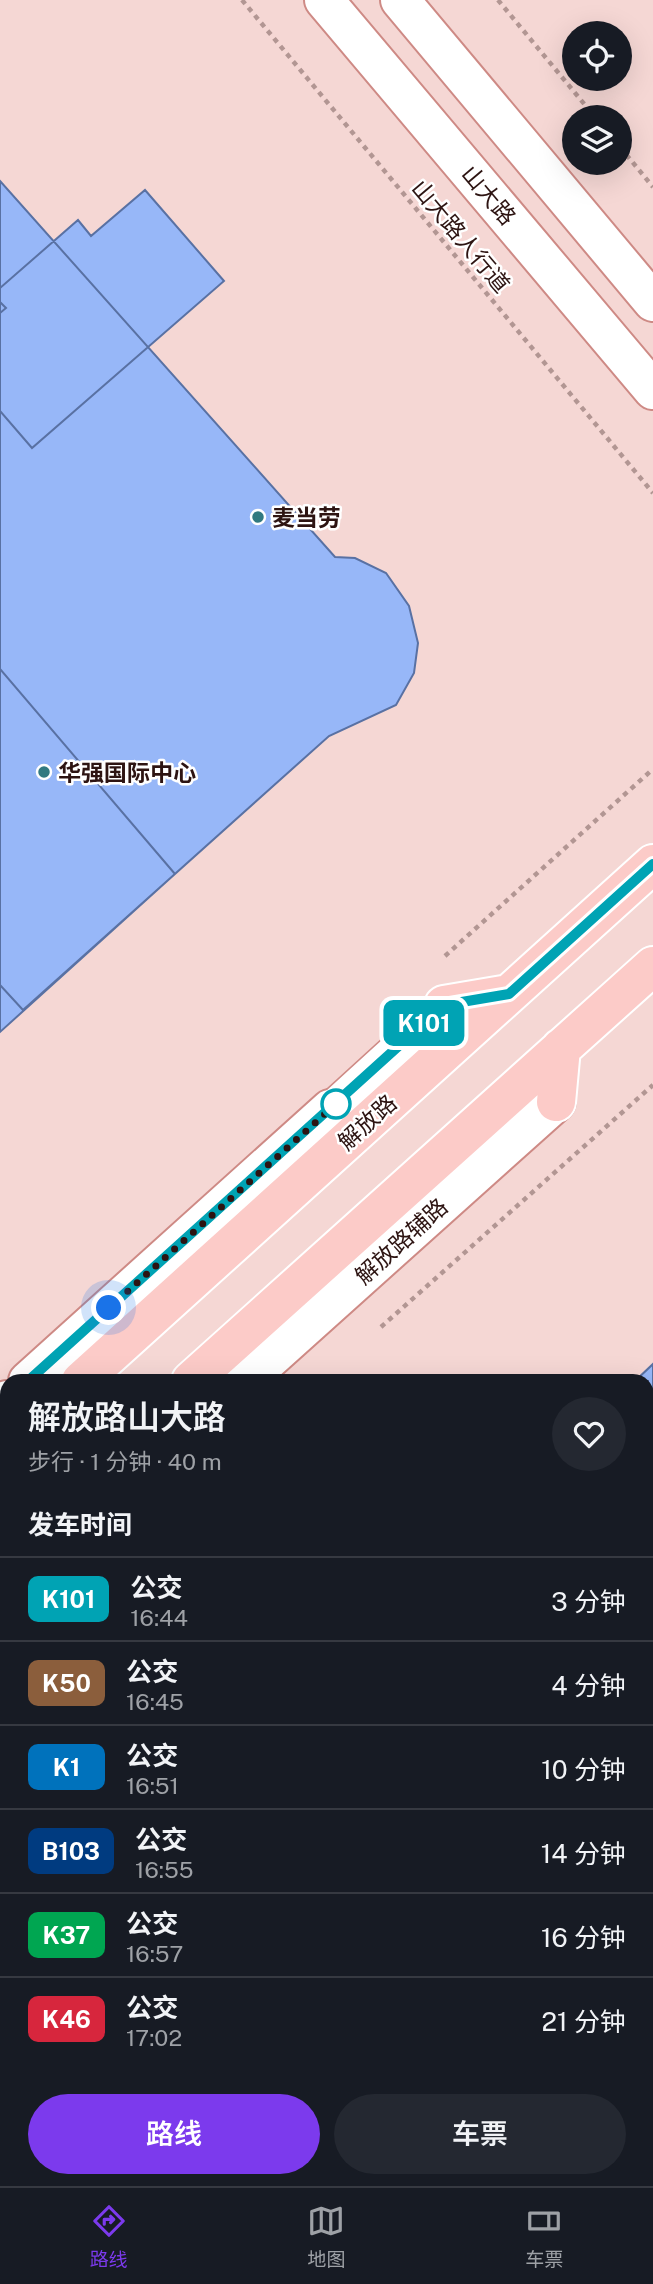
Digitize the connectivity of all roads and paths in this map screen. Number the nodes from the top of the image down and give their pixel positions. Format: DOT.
graph roads {
  1 [pos="242,0"];
  2 [pos="324,0"];
  3 [pos="400,0"];
  4 [pos="498,0"];
  5 [pos="585,105"];
  6 [pos="632,162"];
  7 [pos="653,187"];
  8 [pos="653,302"];
  9 [pos="653,390"];
  10 [pos="653,494"];
  11 [pos="653,864"];
  12 [pos="653,966"];
  13 [pos="509,994"];
  14 [pos="444,1005"];
  15 [pos="561,1048"];
  16 [pos="653,1085"];
  17 [pos="330,1109"];
  18 [pos="372,1335"];
  19 [pos="36,1374"];
  20 [pos="89,1374"];
  21 [pos="199,1374"];
  22 [pos="254,1374"];
  1 -- 10 [label="path, 山大路人行道"];
  2 -- 9 [label="main road, 山大路"];
  3 -- 8 [label="main road"];
  4 -- 5 [label="path"];
  6 -- 7 [label="path"];
  11 -- 13 [label="main road, 解放路"];
  12 -- 15 [label="main road"];
  13 -- 14 [label="main road"];
  13 -- 20 [label="main road, 解放路"];
  14 -- 17 [label="lane"];
  15 -- 21 [label="main road"];
  15 -- 22 [label="main road, 解放路辅路"];
  16 -- 18 [label="path"];
  17 -- 19 [label="main road"];
}
